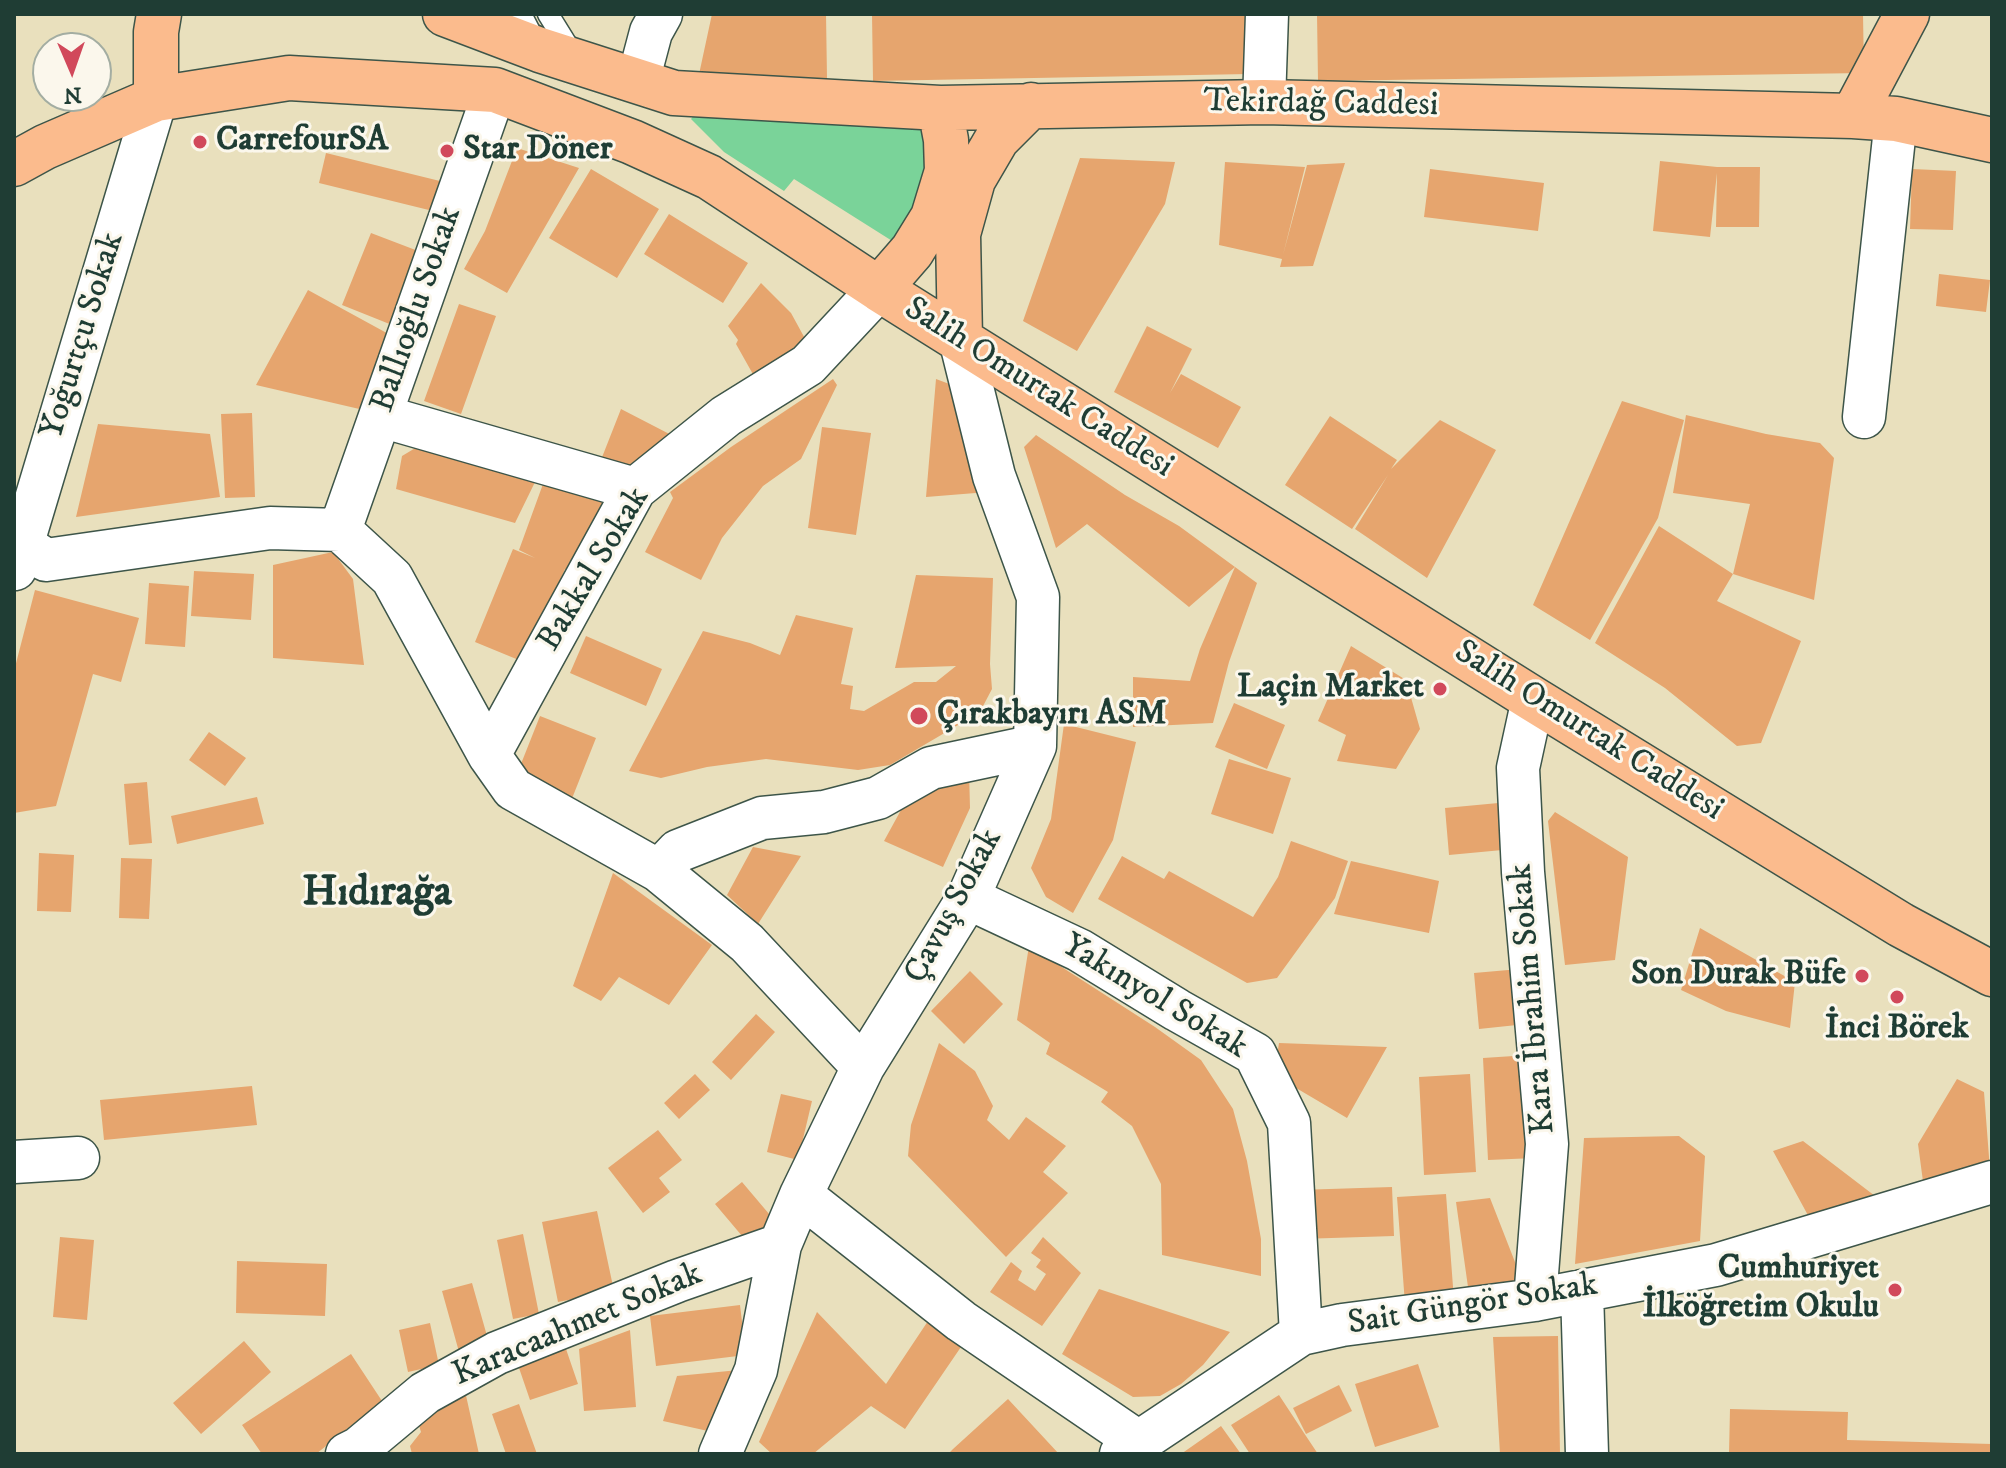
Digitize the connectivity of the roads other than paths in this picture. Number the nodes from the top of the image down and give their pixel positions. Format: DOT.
graph roads {
  1 [pos="159,14"];
  2 [pos="445,14"];
  3 [pos="661,14"];
  4 [pos="1267,14"];
  5 [pos="1905,15"];
  6 [pos="547,35"];
  7 [pos="656,87"];
  8 [pos="495,90"];
  9 [pos="156,99"];
  10 [pos="1264,102"];
  11 [pos="1031,105"];
  12 [pos="940,108"];
  13 [pos="1853,116"];
  14 [pos="1896,119"];
  15 [pos="1992,140"];
  16 [pos="14,164"];
  17 [pos="879,289"];
  18 [pos="960,339"];
  19 [pos="381,416"];
  20 [pos="1864,417"];
  21 [pos="635,489"];
  22 [pos="340,530"];
  23 [pos="16,554"];
  24 [pos="1533,699"];
  25 [pos="1035,746"];
  26 [pos="489,755"];
  27 [pos="659,871"];
  28 [pos="968,898"];
  29 [pos="1992,974"];
  30 [pos="863,1067"];
  31 [pos="78,1158"];
  32 [pos="14,1162"];
  33 [pos="1992,1182"];
  34 [pos="801,1195"];
  35 [pos="780,1245"];
  36 [pos="1582,1291"];
  37 [pos="1535,1300"];
  38 [pos="1301,1334"];
  39 [pos="1129,1447"];
  40 [pos="347,1454"];
  41 [pos="720,1454"];
  42 [pos="1587,1454"];
  1 -- 9 [label="main road"];
  2 -- 6 [label="main road, Tekirdağ Caddesi"];
  3 -- 7 [label="street"];
  4 -- 10 [label="street"];
  5 -- 13 [label="main road"];
  6 -- 7 [label="main road, Tekirdağ Caddesi"];
  7 -- 12 [label="main road, Tekirdağ Caddesi"];
  8 -- 9 [label="main road, Salih Omurtak Caddesi"];
  8 -- 17 [label="main road, Salih Omurtak Caddesi"];
  8 -- 19 [label="street, Ballıoğlu Sokak"];
  9 -- 16 [label="main road, Salih Omurtak Caddesi"];
  9 -- 23 [label="street, Yoğurtçu Sokak"];
  10 -- 11 [label="main road, Tekirdağ Caddesi"];
  10 -- 13 [label="main road, Tekirdağ Caddesi"];
  11 -- 12 [label="main road, Tekirdağ Caddesi"];
  11 -- 18 [label="main road"];
  12 -- 17 [label="main road"];
  13 -- 14 [label="main road, Tekirdağ Caddesi"];
  14 -- 15 [label="main road, Tekirdağ Caddesi"];
  14 -- 20 [label="street"];
  17 -- 18 [label="main road, Salih Omurtak Caddesi"];
  17 -- 21 [label="street, Bakkal Sokak"];
  18 -- 24 [label="main road, Salih Omurtak Caddesi"];
  18 -- 25 [label="street, Çavuş Sokak"];
  19 -- 21 [label="street"];
  19 -- 22 [label="street, Ballıoğlu Sokak"];
  21 -- 26 [label="street, Bakkal Sokak"];
  22 -- 23 [label="street"];
  22 -- 26 [label="street"];
  24 -- 29 [label="main road, Salih Omurtak Caddesi"];
  24 -- 37 [label="street, Kara İbrahim Sokak"];
  25 -- 27 [label="street"];
  25 -- 28 [label="street, Çavuş Sokak"];
  26 -- 27 [label="street"];
  27 -- 30 [label="street"];
  28 -- 30 [label="street, Çavuş Sokak"];
  28 -- 38 [label="street, Yakınyol Sokak"];
  30 -- 34 [label="street, Çavuş Sokak"];
  31 -- 32 [label="street"];
  33 -- 36 [label="street, Sait Güngör Sokak"];
  34 -- 35 [label="street, Çavuş Sokak"];
  34 -- 39 [label="street"];
  35 -- 40 [label="street, Karacaahmet Sokak"];
  35 -- 41 [label="street, Çavuş Sokak"];
  36 -- 37 [label="street, Sait Güngör Sokak"];
  36 -- 42 [label="street"];
  37 -- 38 [label="street, Sait Güngör Sokak"];
  38 -- 39 [label="street, Sait Güngör Sokak"];
}
